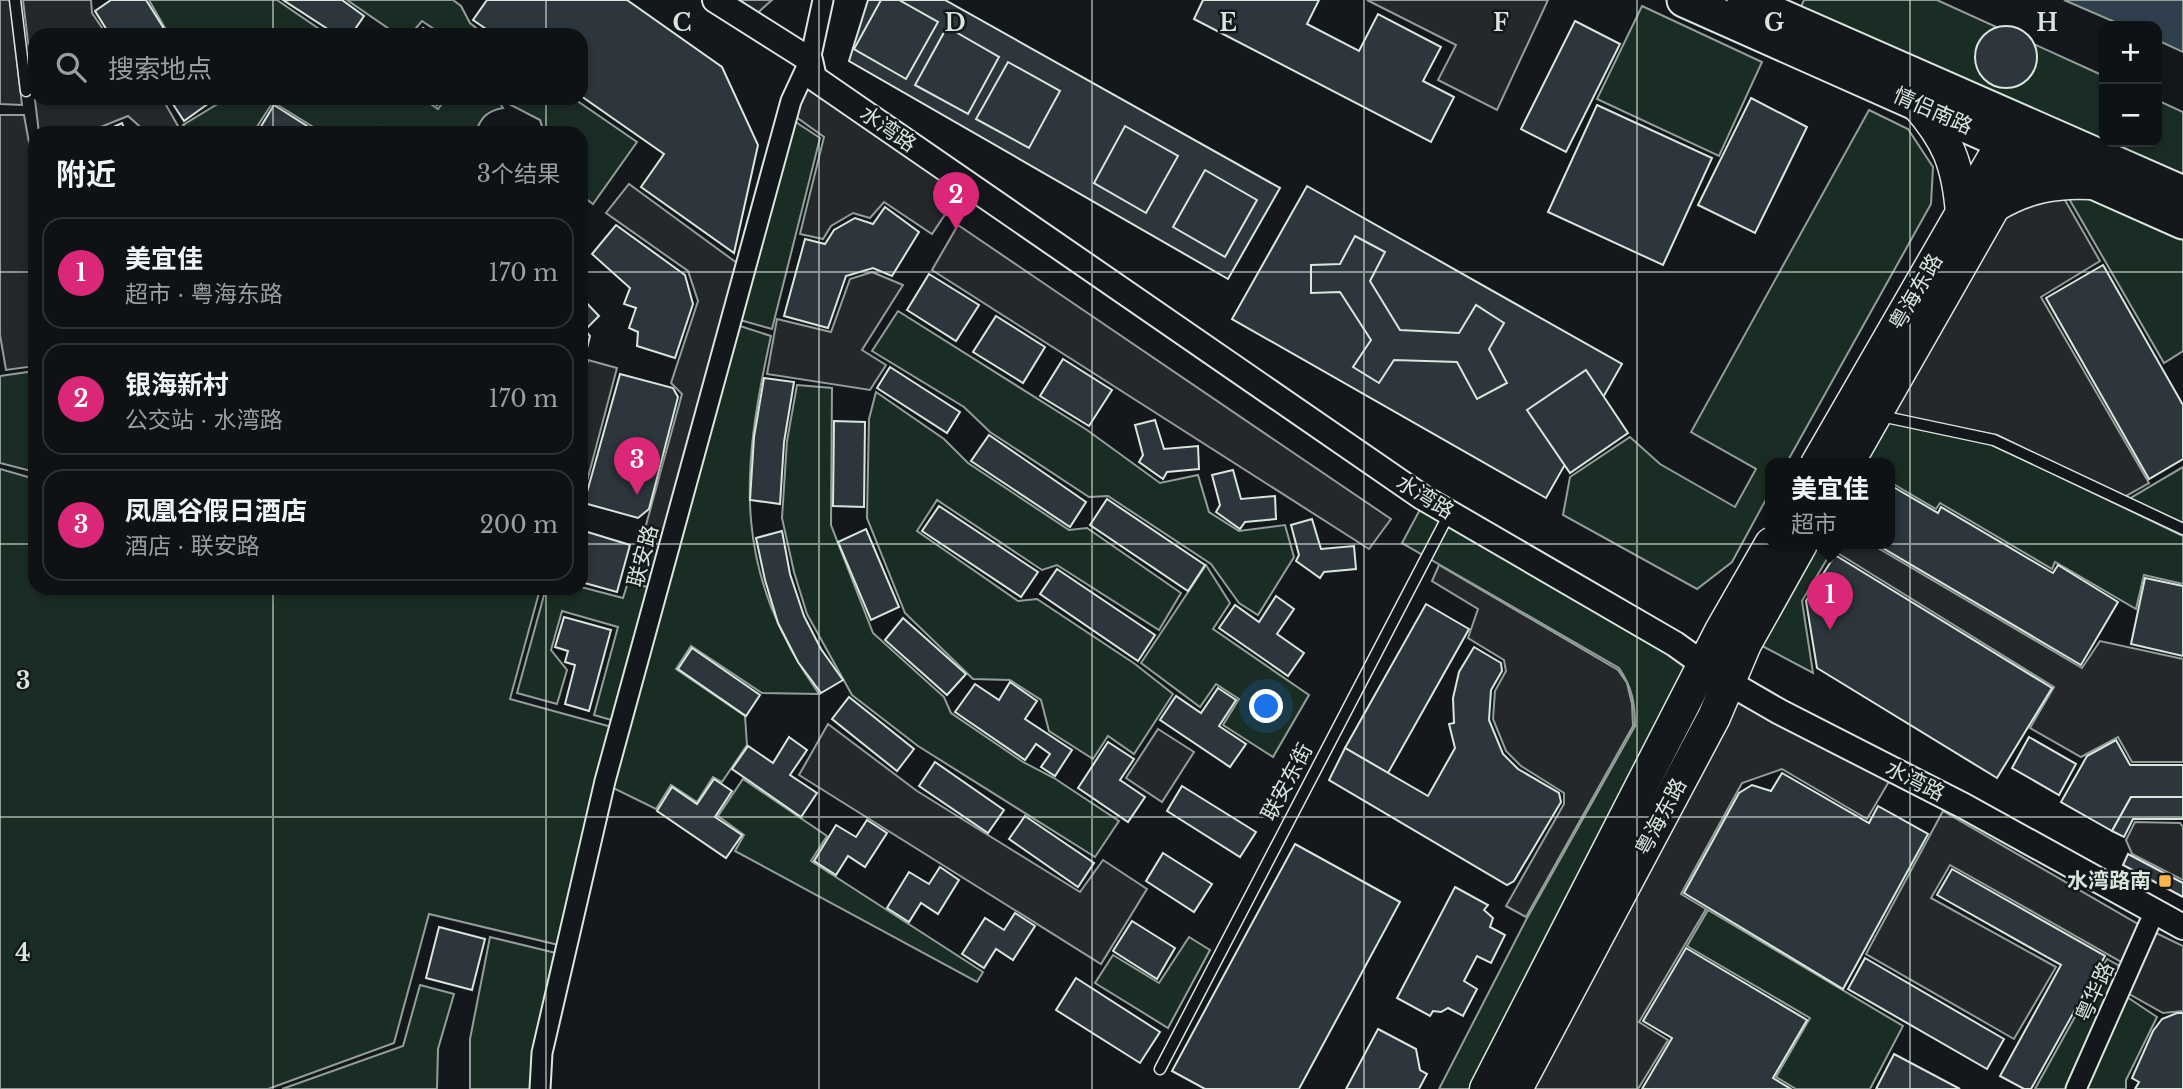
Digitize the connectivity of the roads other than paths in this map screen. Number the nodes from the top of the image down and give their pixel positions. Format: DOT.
graph roads {
  1 [pos="16,0"];
  2 [pos="715,0"];
  3 [pos="823,0"];
  4 [pos="1684,0"];
  5 [pos="1744,0"];
  6 [pos="810,60"];
  7 [pos="26,91"];
  8 [pos="1916,103"];
  9 [pos="2020,137"];
  10 [pos="2092,183"];
  11 [pos="2183,193"];
  12 [pos="1994,206"];
  13 [pos="1962,213"];
  14 [pos="2183,222"];
  15 [pos="1864,408"];
  16 [pos="1822,458"];
  17 [pos="1849,458"];
  18 [pos="1450,513"];
  19 [pos="2183,529"];
  20 [pos="1769,549"];
  21 [pos="1798,549"];
  22 [pos="1716,674"];
  23 [pos="2154,913"];
  24 [pos="2183,927"];
  25 [pos="1160,1069"];
  26 [pos="540,1089"];
  27 [pos="1486,1089"];
  28 [pos="1516,1089"];
  29 [pos="2076,1089"];
  1 -- 7 [label="lane"];
  2 -- 6 [label="street, 水湾路"];
  3 -- 6 [label="street, 联安路"];
  4 -- 8 [label="highway, 情侣南路"];
  5 -- 9 [label="highway, 情侣南路"];
  6 -- 18 [label="street, 水湾路"];
  6 -- 26 [label="street, 联安路"];
  8 -- 9 [label="highway, 情侣南路"];
  8 -- 13 [label="main road"];
  9 -- 10 [label="highway, 情侣南路"];
  9 -- 11 [label="highway, 情侣南路"];
  9 -- 12 [label="main road, 粤海东路"];
  9 -- 13 [label="main road, 粤海东路"];
  10 -- 12 [label="main road"];
  10 -- 14 [label="highway, 情侣南路"];
  12 -- 15 [label="main road, 粤海东路"];
  13 -- 15 [label="main road, 粤海东路"];
  15 -- 16 [label="main road, 粤海东路"];
  15 -- 17 [label="main road, 粤海东路"];
  15 -- 19 [label="lane"];
  18 -- 22 [label="street, 水湾路"];
  18 -- 25 [label="lane, 联安东街"];
  20 -- 22 [label="main road, 粤海东路"];
  21 -- 22 [label="main road, 粤海东路"];
  22 -- 23 [label="street, 水湾路"];
  22 -- 27 [label="main road, 粤海东路"];
  22 -- 28 [label="main road, 粤海东路"];
  23 -- 24 [label="street, 水湾路"];
  23 -- 29 [label="street, 粤华路"];
}
